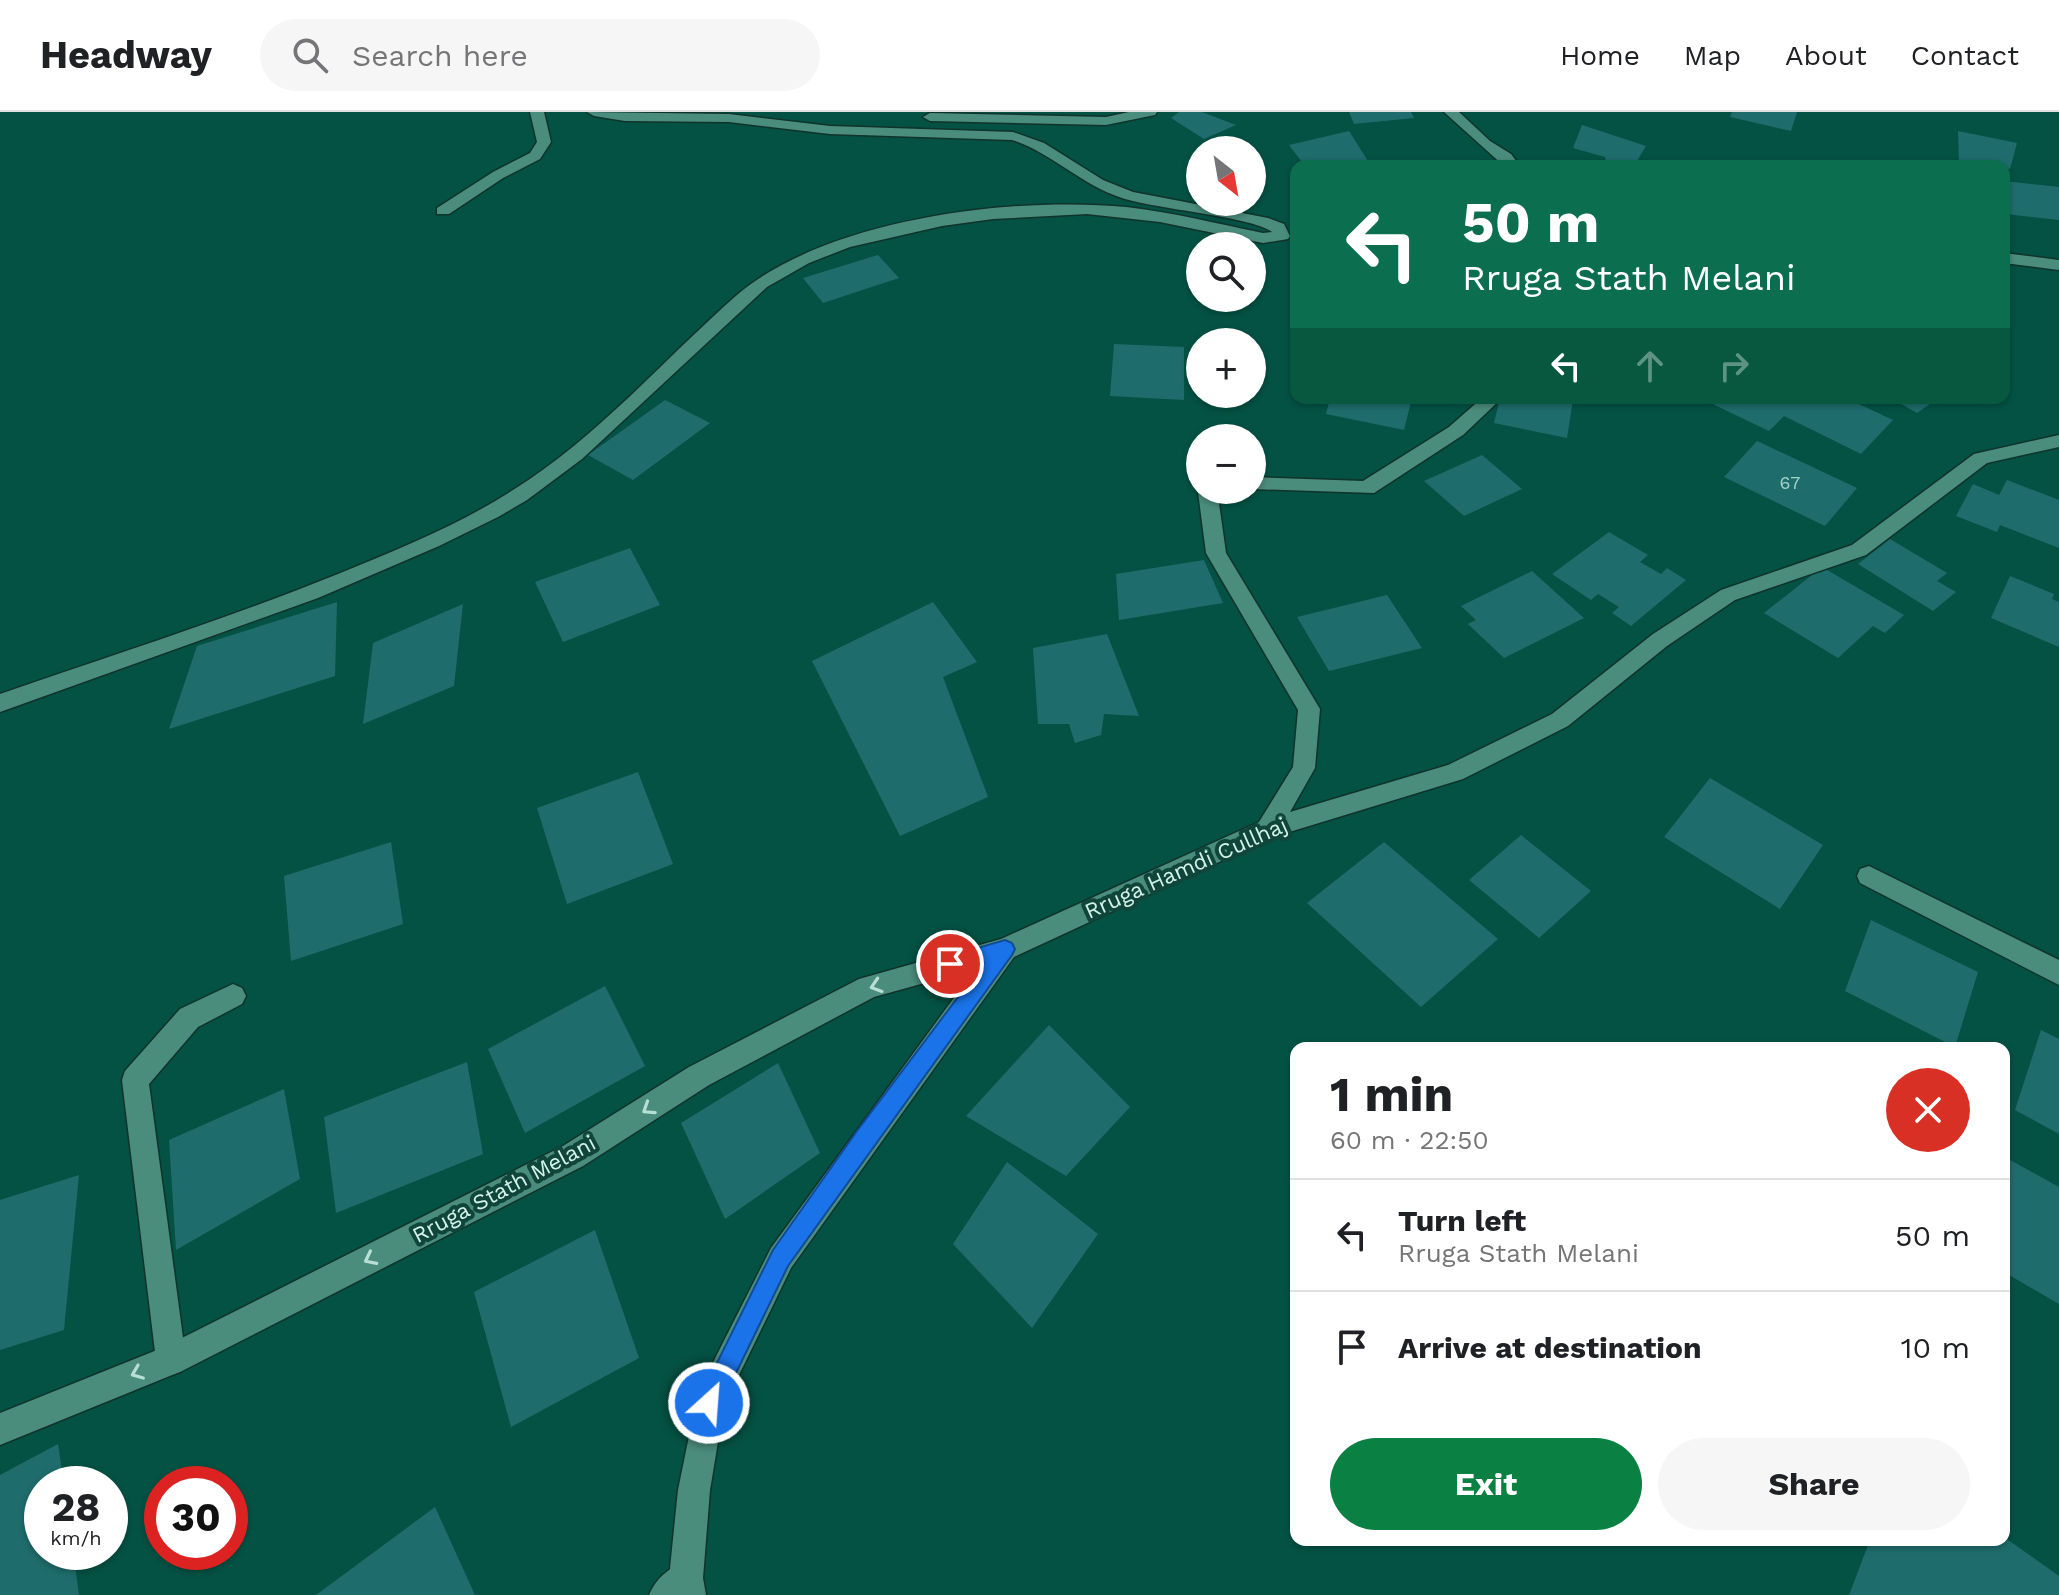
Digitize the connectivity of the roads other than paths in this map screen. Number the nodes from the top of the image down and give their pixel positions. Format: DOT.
graph roads {
  1 [pos="537,112"];
  2 [pos="594,112"];
  3 [pos="1150,112"];
  4 [pos="1451,112"];
  5 [pos="878,132"];
  6 [pos="1508,160"];
  7 [pos="443,211"];
  8 [pos="2010,259"];
  9 [pos="2059,265"];
  10 [pos="1486,404"];
  11 [pos="2059,441"];
  12 [pos="1266,484"];
  13 [pos="1210,504"];
  14 [pos="0,703"];
  15 [pos="1267,829"];
  16 [pos="1869,876"];
  17 [pos="1005,949"];
  18 [pos="2059,973"];
  19 [pos="233,996"];
  20 [pos="171,1360"];
  21 [pos="0,1429"];
  22 [pos="681,1589"];
  1 -- 7 [label="street"];
  2 -- 5 [label="street"];
  3 -- 5 [label="street"];
  4 -- 6 [label="street"];
  5 -- 14 [label="street"];
  8 -- 9 [label="street"];
  10 -- 12 [label="street"];
  11 -- 15 [label="street, Rruga Hamdi Cullhaj"];
  13 -- 15 [label="street"];
  15 -- 17 [label="street, Rruga Hamdi Cullhaj"];
  16 -- 18 [label="street"];
  17 -- 20 [label="street, Rruga Stath Melani, one-way"];
  17 -- 22 [label="street, Rruga Hamdi Cullhaj"];
  19 -- 20 [label="street"];
  20 -- 21 [label="street, Rruga Stath Melani, one-way"];
}
